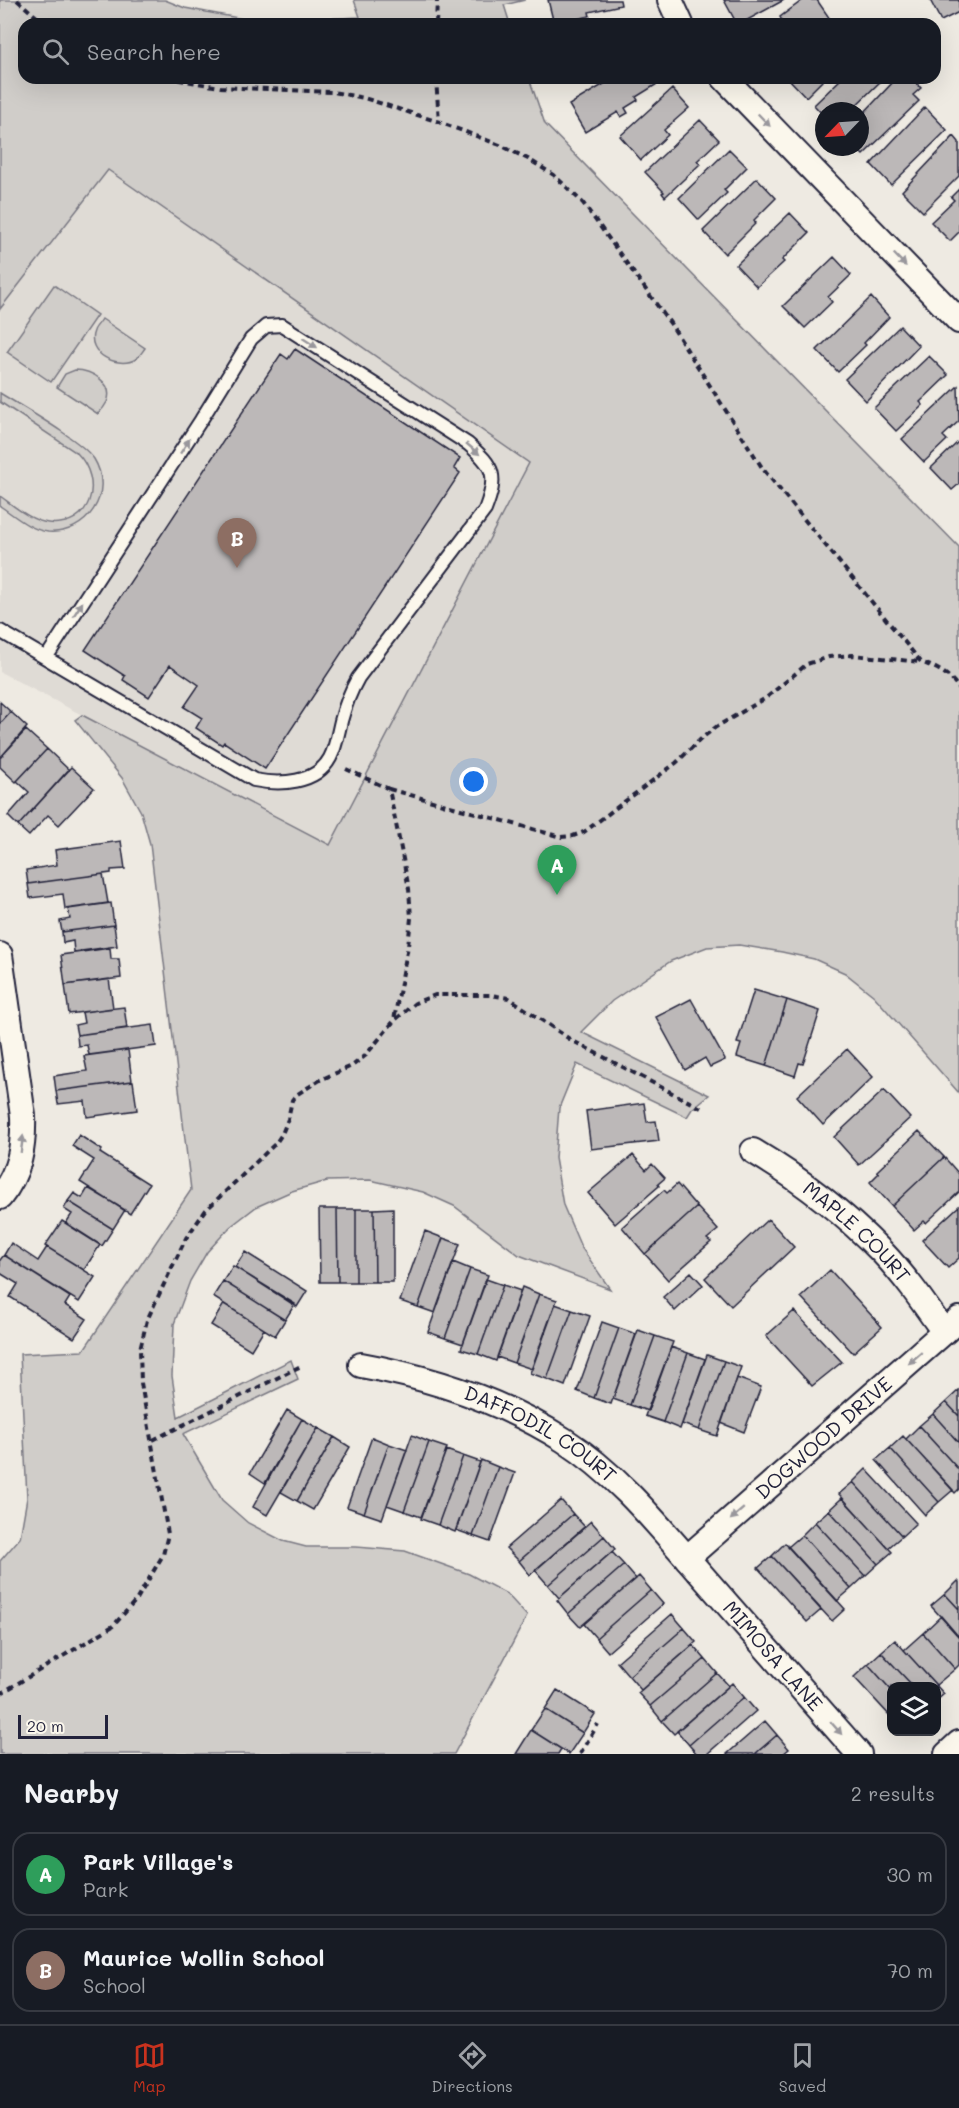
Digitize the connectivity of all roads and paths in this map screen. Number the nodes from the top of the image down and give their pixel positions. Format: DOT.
graph roads {
  1 [pos="17,0"];
  2 [pos="437,0"];
  3 [pos="670,0"];
  4 [pos="38,18"];
  5 [pos="436,18"];
  6 [pos="678,18"];
  7 [pos="203,84"];
  8 [pos="436,84"];
  9 [pos="730,84"];
  10 [pos="439,122"];
  11 [pos="959,321"];
  12 [pos="0,631"];
  13 [pos="46,658"];
  14 [pos="921,662"];
  15 [pos="959,689"];
  16 [pos="329,759"];
  17 [pos="389,789"];
  18 [pos="0,955"];
  19 [pos="394,1021"];
  20 [pos="701,1108"];
  21 [pos="753,1150"];
  22 [pos="0,1197"];
  23 [pos="952,1326"];
  24 [pos="301,1365"];
  25 [pos="361,1365"];
  26 [pos="153,1440"];
  27 [pos="687,1558"];
  28 [pos="0,1694"];
  29 [pos="598,1724"];
  30 [pos="959,1743"];
  31 [pos="580,1754"];
  32 [pos="859,1754"];
  33 [pos="947,1754"];
  1 -- 4 [label="path"];
  2 -- 5 [label="path"];
  3 -- 6 [label="street"];
  7 -- 10 [label="path"];
  8 -- 10 [label="path"];
  9 -- 11 [label="street, one-way"];
  10 -- 14 [label="path"];
  12 -- 13 [label="lane"];
  13 -- 16 [label="lane"];
  13 -- 16 [label="lane, one-way"];
  14 -- 15 [label="path"];
  14 -- 17 [label="path"];
  16 -- 17 [label="path"];
  17 -- 19 [label="path"];
  22 -- 18 [label="street, one-way"];
  19 -- 20 [label="path"];
  19 -- 26 [label="path"];
  21 -- 23 [label="street, MAPLE COURT"];
  23 -- 27 [label="street, DOGWOOD DRIVE, one-way"];
  24 -- 26 [label="path"];
  25 -- 27 [label="street, DAFFODIL COURT"];
  26 -- 28 [label="path"];
  27 -- 32 [label="street, MIMOSA LANE, one-way"];
  29 -- 31 [label="path"];
  30 -- 33 [label="street"];
}
